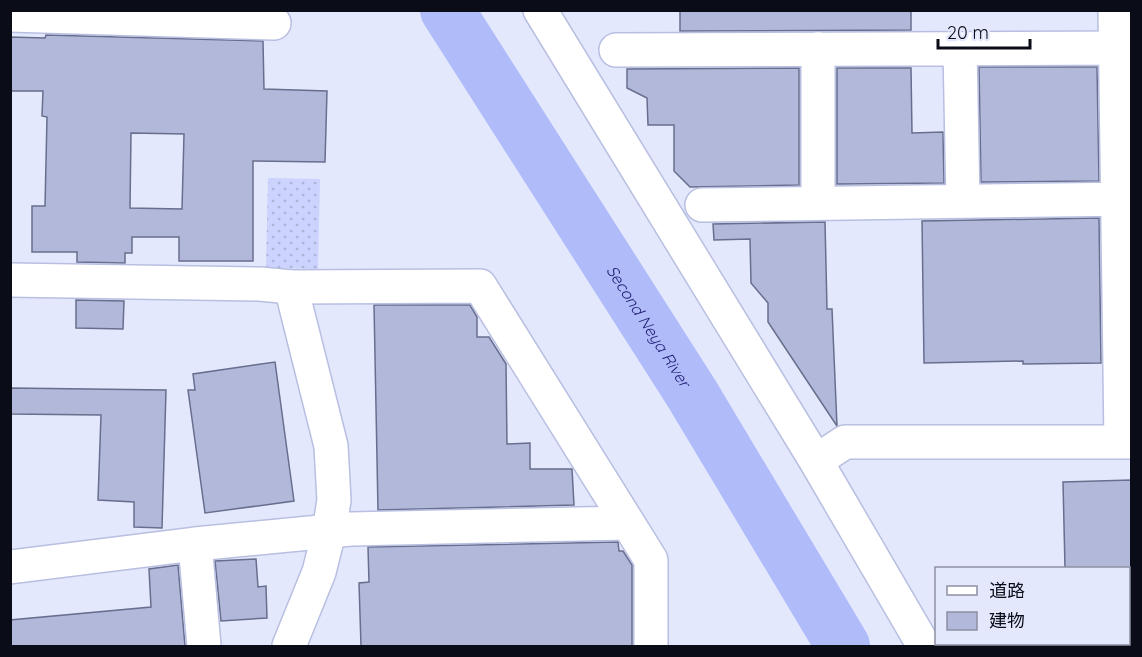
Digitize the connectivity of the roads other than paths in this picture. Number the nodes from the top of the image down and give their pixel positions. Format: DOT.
graph roads {
  1 [pos="540,10"];
  2 [pos="1115,10"];
  3 [pos="10,15"];
  4 [pos="274,23"];
  5 [pos="1123,48"];
  6 [pos="818,49"];
  7 [pos="960,49"];
  8 [pos="616,50"];
  9 [pos="1125,199"];
  10 [pos="963,201"];
  11 [pos="818,203"];
  12 [pos="702,205"];
  13 [pos="10,280"];
  14 [pos="291,287"];
  15 [pos="1126,442"];
  16 [pos="816,461"];
  17 [pos="627,523"];
  18 [pos="329,532"];
  19 [pos="195,544"];
  20 [pos="10,567"];
  21 [pos="204,646"];
  22 [pos="289,646"];
  23 [pos="651,646"];
  24 [pos="924,646"];
  1 -- 16 [label="street"];
  2 -- 5 [label="street"];
  3 -- 4 [label="street"];
  5 -- 7 [label="street"];
  5 -- 9 [label="street"];
  6 -- 7 [label="street"];
  6 -- 8 [label="street"];
  6 -- 11 [label="street"];
  7 -- 10 [label="street"];
  9 -- 10 [label="street"];
  9 -- 15 [label="street"];
  10 -- 11 [label="street"];
  11 -- 12 [label="street"];
  13 -- 14 [label="street"];
  14 -- 17 [label="street"];
  14 -- 18 [label="street"];
  15 -- 16 [label="street"];
  16 -- 24 [label="street"];
  17 -- 18 [label="street"];
  17 -- 23 [label="street"];
  18 -- 19 [label="street"];
  18 -- 22 [label="street"];
  19 -- 20 [label="street"];
  19 -- 21 [label="street"];
}
